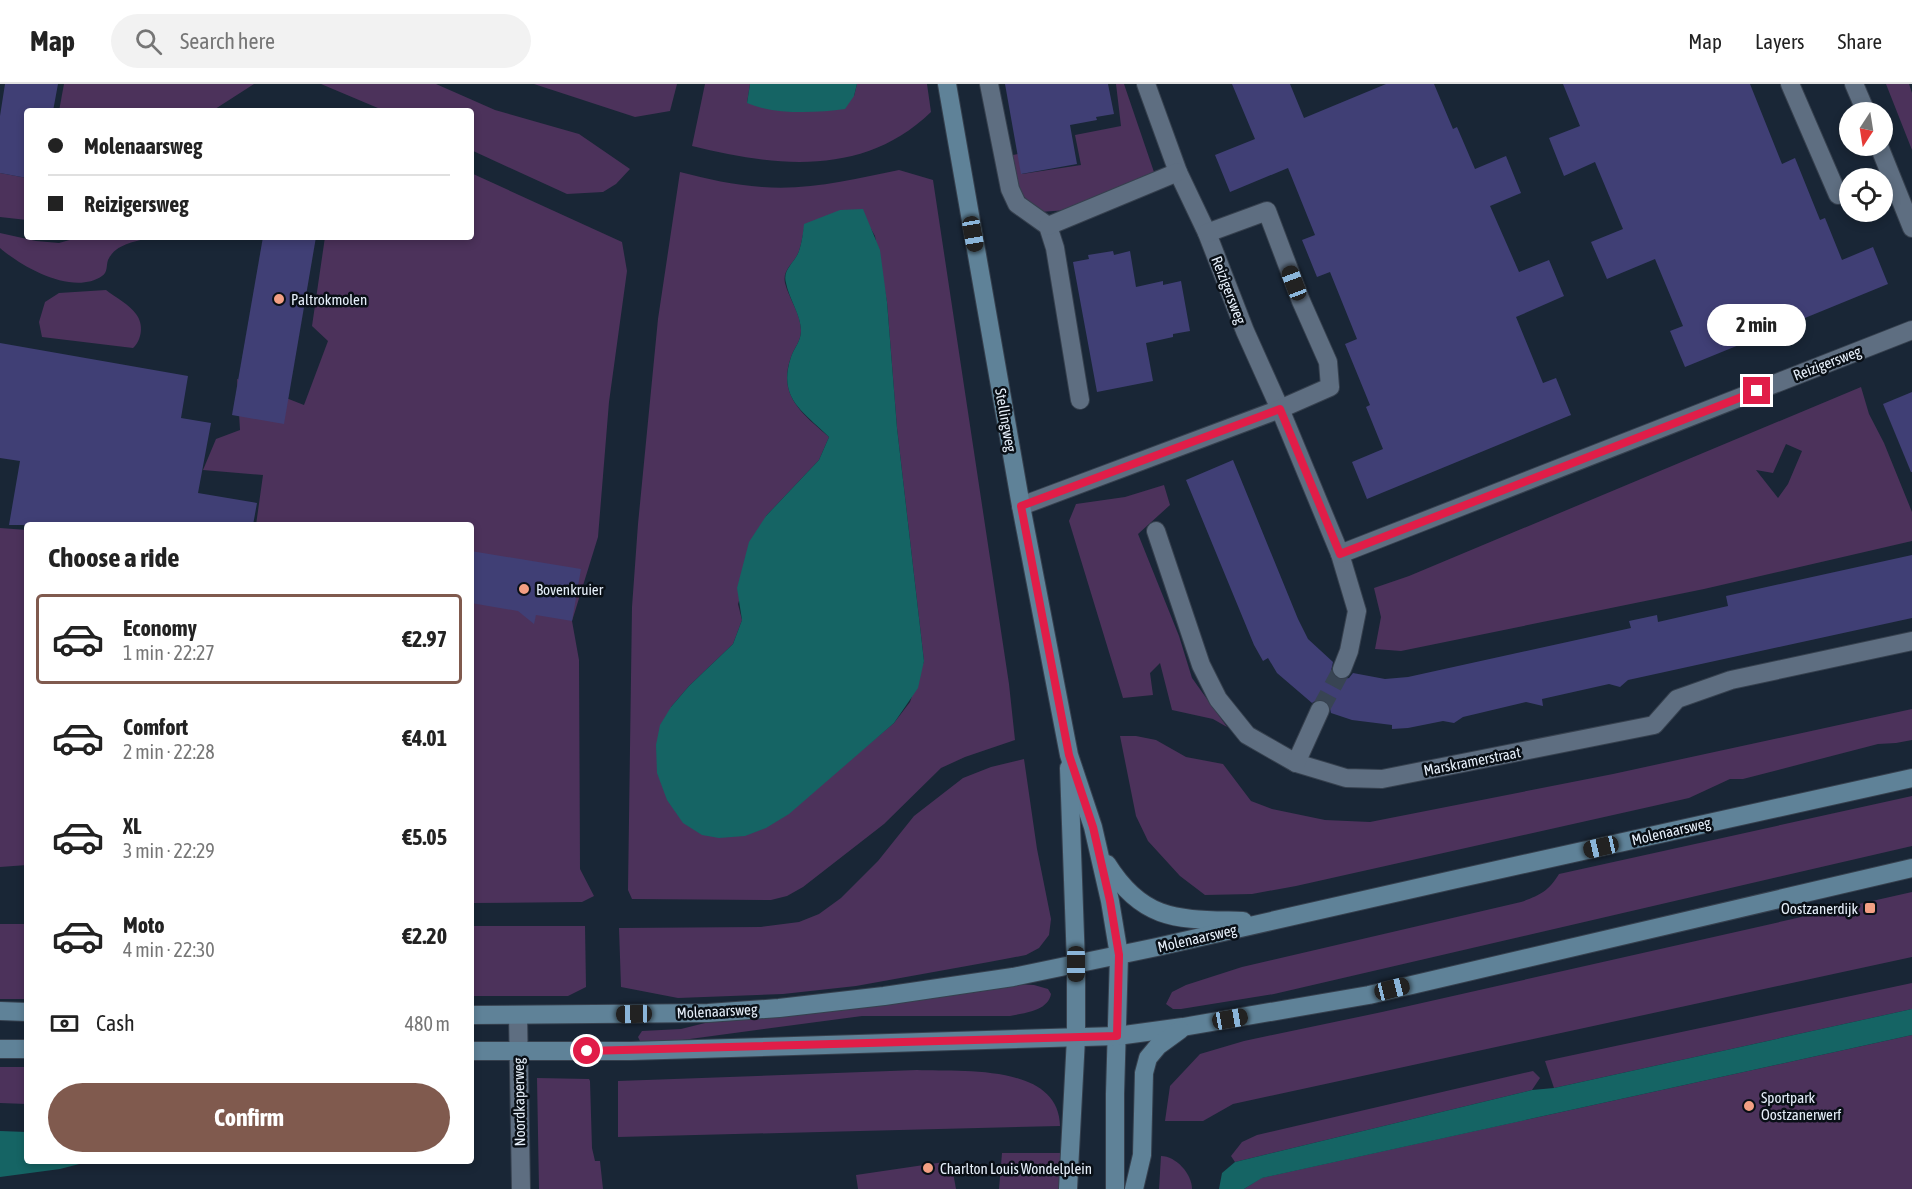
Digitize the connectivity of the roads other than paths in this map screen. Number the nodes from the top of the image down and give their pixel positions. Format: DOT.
graph roads {
  1 [pos="947,84"];
  2 [pos="989,84"];
  3 [pos="1146,84"];
  4 [pos="1790,84"];
  5 [pos="1854,84"];
  6 [pos="1862,102"];
  7 [pos="1178,172"];
  8 [pos="1893,194"];
  9 [pos="1839,195"];
  10 [pos="1048,226"];
  11 [pos="1912,228"];
  12 [pos="1207,233"];
  13 [pos="1912,330"];
  14 [pos="1080,400"];
  15 [pos="1280,409"];
  16 [pos="1021,506"];
  17 [pos="1156,531"];
  18 [pos="1340,554"];
  19 [pos="1912,641"];
  20 [pos="1342,669"];
  21 [pos="1320,710"];
  22 [pos="1069,755"];
  23 [pos="1296,763"];
  24 [pos="1912,778"];
  25 [pos="1098,850"];
  26 [pos="1912,868"];
  27 [pos="1266,922"];
  28 [pos="1119,955"];
  29 [pos="1076,964"];
  30 [pos="0,1011"];
  31 [pos="24,1012"];
  32 [pos="474,1015"];
  33 [pos="518,1015"];
  34 [pos="1183,1027"];
  35 [pos="1117,1036"];
  36 [pos="1076,1038"];
  37 [pos="0,1049"];
  38 [pos="24,1049"];
  39 [pos="474,1051"];
  40 [pos="518,1051"];
  41 [pos="521,1189"];
  42 [pos="1068,1189"];
  43 [pos="1115,1189"];
  44 [pos="1134,1189"];
  1 -- 16 [label="street, Stellingweg"];
  2 -- 10 [label="street"];
  3 -- 7 [label="street, Reizigersweg"];
  4 -- 9 [label="street"];
  5 -- 6 [label="street"];
  7 -- 10 [label="street"];
  7 -- 12 [label="street, Reizigersweg"];
  8 -- 11 [label="street"];
  10 -- 14 [label="street"];
  12 -- 15 [label="street, Reizigersweg"];
  12 -- 15 [label="street"];
  13 -- 18 [label="street, Reizigersweg"];
  15 -- 16 [label="street"];
  15 -- 18 [label="street, Reizigersweg"];
  16 -- 22 [label="street, Stellingweg"];
  17 -- 23 [label="street, Marskramerstraat"];
  18 -- 20 [label="street, Reizigersweg"];
  19 -- 23 [label="street, Marskramerstraat"];
  21 -- 23 [label="street"];
  22 -- 25 [label="street"];
  22 -- 29 [label="street"];
  24 -- 27 [label="street, Molenaarsweg"];
  25 -- 27 [label="street"];
  25 -- 28 [label="street"];
  26 -- 34 [label="street"];
  27 -- 28 [label="street, Molenaarsweg"];
  28 -- 29 [label="street, Molenaarsweg"];
  28 -- 35 [label="street"];
  29 -- 33 [label="street, Molenaarsweg"];
  29 -- 36 [label="street"];
  30 -- 31 [label="street"];
  32 -- 33 [label="street, Molenaarsweg"];
  33 -- 40 [label="street, Noordkaperweg"];
  34 -- 35 [label="street"];
  34 -- 44 [label="street"];
  35 -- 36 [label="street"];
  35 -- 43 [label="street"];
  36 -- 40 [label="street"];
  36 -- 42 [label="street"];
  37 -- 38 [label="street"];
  39 -- 40 [label="street"];
  40 -- 41 [label="street, Noordkaperweg"];
}
